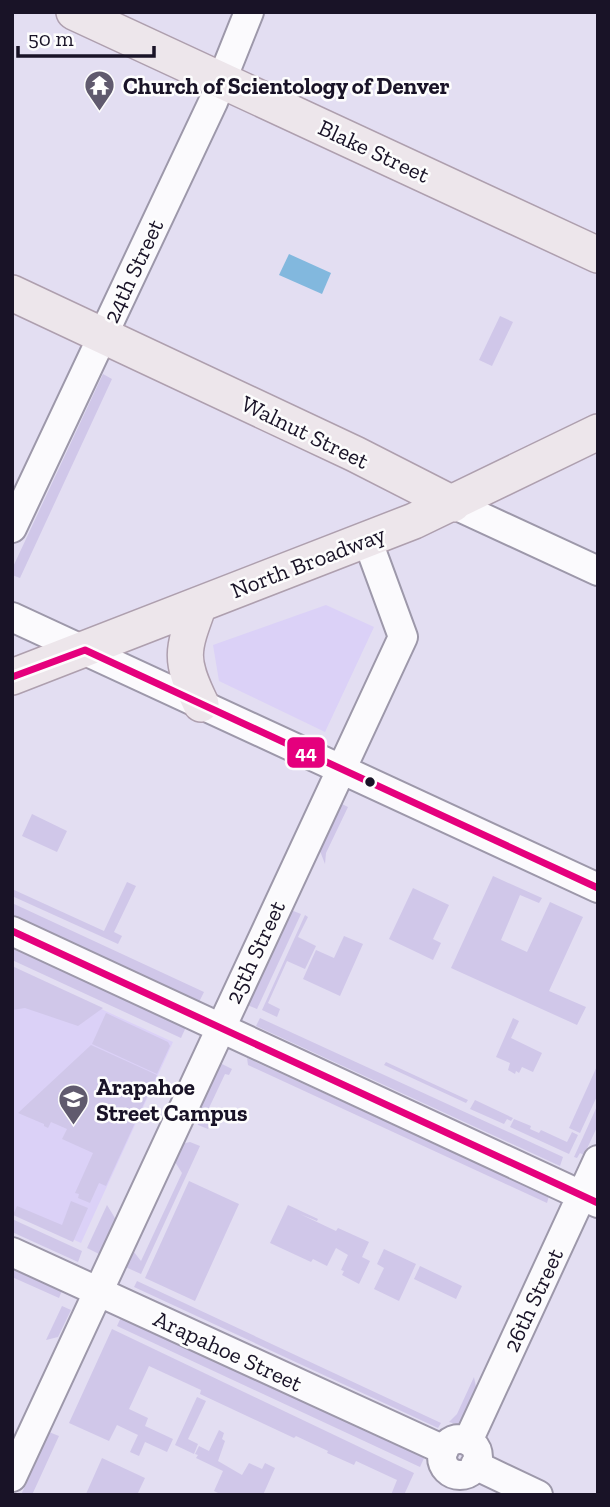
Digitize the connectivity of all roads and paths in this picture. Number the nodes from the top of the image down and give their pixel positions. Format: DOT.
graph roads {
  1 [pos="74,12"];
  2 [pos="249,12"];
  3 [pos="222,81"];
  4 [pos="598,255"];
  5 [pos="12,293"];
  6 [pos="103,336"];
  7 [pos="598,432"];
  8 [pos="453,504"];
  9 [pos="12,528"];
  10 [pos="367,539"];
  11 [pos="598,571"];
  12 [pos="199,605"];
  13 [pos="12,617"];
  14 [pos="85,650"];
  15 [pos="12,677"];
  16 [pos="201,704"];
  17 [pos="341,769"];
  18 [pos="598,888"];
  19 [pos="12,931"];
  20 [pos="220,1027"];
  21 [pos="598,1160"];
  22 [pos="590,1199"];
  23 [pos="12,1252"];
  24 [pos="98,1292"];
  25 [pos="457,1465"];
  26 [pos="12,1477"];
  27 [pos="538,1495"];
  1 -- 3 [label="main road, Blake Street"];
  2 -- 3 [label="street, 24th Street"];
  3 -- 4 [label="main road, Blake Street"];
  3 -- 6 [label="street, 24th Street"];
  5 -- 6 [label="main road, Walnut Street"];
  6 -- 8 [label="main road, Walnut Street"];
  6 -- 9 [label="street, 24th Street"];
  7 -- 8 [label="main road, North Broadway"];
  8 -- 10 [label="main road, North Broadway"];
  8 -- 11 [label="street, Walnut Street"];
  10 -- 12 [label="main road, North Broadway"];
  10 -- 17 [label="street, 25th Street"];
  12 -- 14 [label="main road, North Broadway"];
  12 -- 16 [label="main road"];
  13 -- 14 [label="street"];
  14 -- 15 [label="main road, North Broadway"];
  14 -- 16 [label="street"];
  16 -- 17 [label="street"];
  17 -- 18 [label="street"];
  17 -- 20 [label="street, 25th Street"];
  19 -- 20 [label="street"];
  20 -- 22 [label="street"];
  20 -- 24 [label="street, 25th Street"];
  21 -- 22 [label="street, 26th Street"];
  22 -- 25 [label="street, 26th Street"];
  23 -- 24 [label="street, Arapahoe Street"];
  24 -- 25 [label="street, Arapahoe Street"];
  24 -- 26 [label="street, 25th Street"];
  25 -- 27 [label="street, Arapahoe Street"];
}
